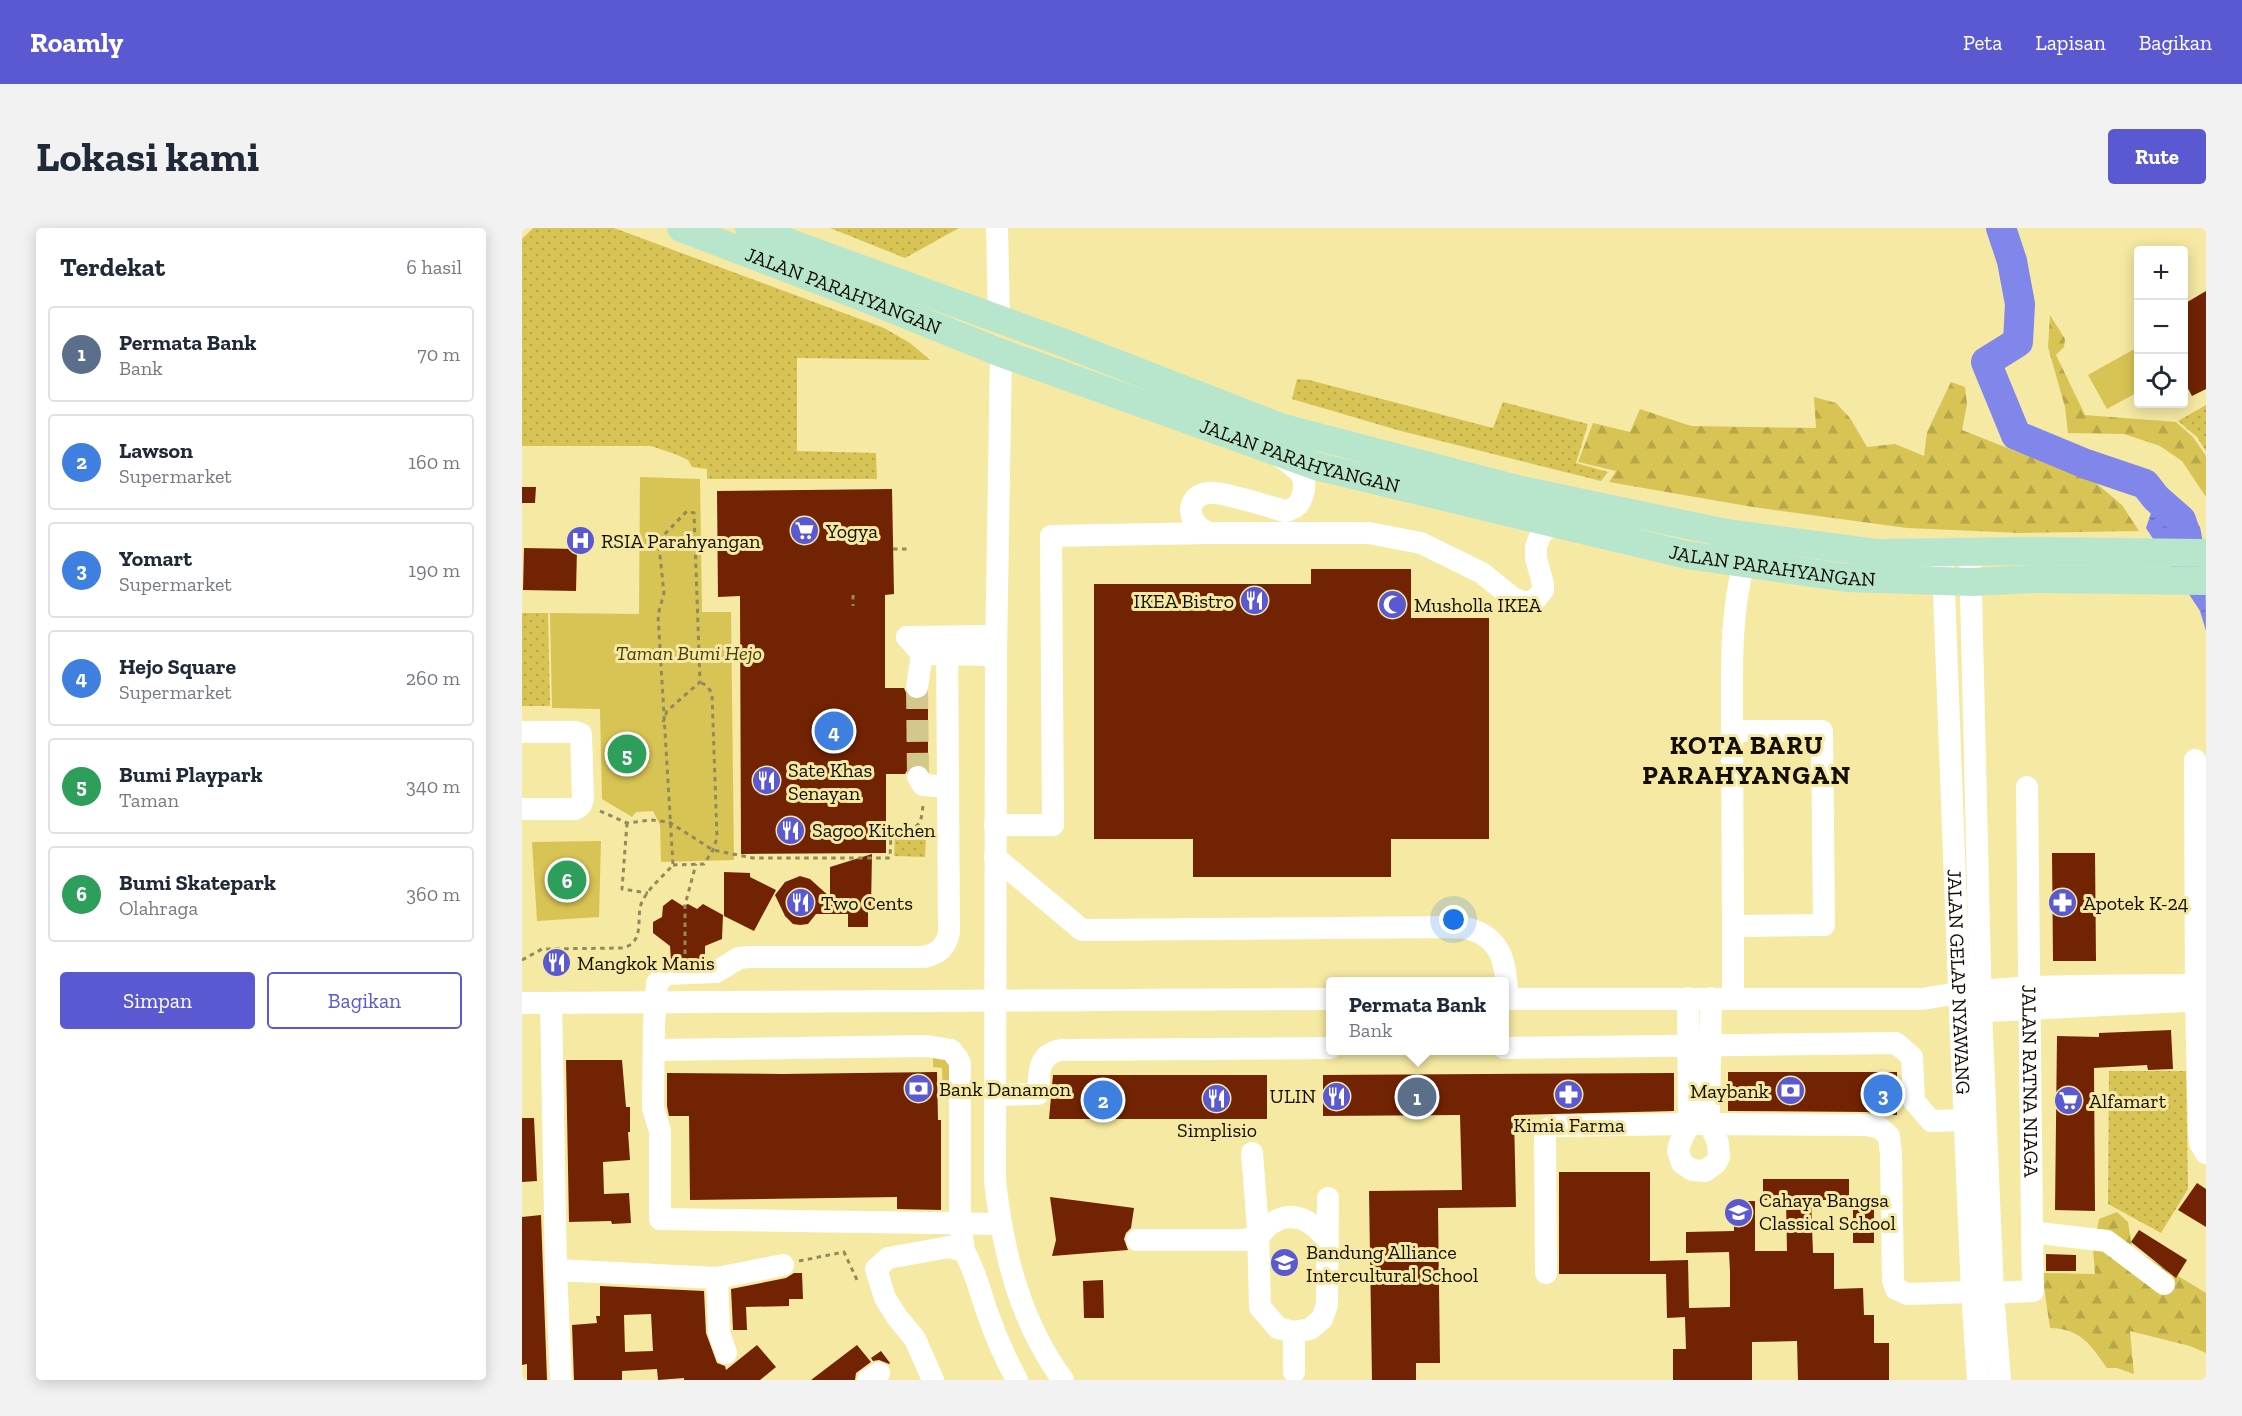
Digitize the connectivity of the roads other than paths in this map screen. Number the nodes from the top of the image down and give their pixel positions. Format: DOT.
graph roads {
  1 [pos="681,228"];
  2 [pos="749,228"];
  3 [pos="997,228"];
  4 [pos="999,319"];
  5 [pos="1001,353"];
  6 [pos="1275,439"];
  7 [pos="1558,524"];
  8 [pos="1211,533"];
  9 [pos="1970,553"];
  10 [pos="2206,553"];
  11 [pos="1744,563"];
  12 [pos="1943,568"];
  13 [pos="2206,581"];
  14 [pos="1972,582"];
  15 [pos="947,646"];
  16 [pos="996,646"];
  17 [pos="917,687"];
  18 [pos="1732,731"];
  19 [pos="522,732"];
  20 [pos="2195,760"];
  21 [pos="921,781"];
  22 [pos="948,787"];
  23 [pos="2026,787"];
  24 [pos="522,809"];
  25 [pos="995,825"];
  26 [pos="995,857"];
  27 [pos="1733,926"];
  28 [pos="716,972"];
  29 [pos="1506,977"];
  30 [pos="2201,994"];
  31 [pos="1688,998"];
  32 [pos="1722,998"];
  33 [pos="2029,998"];
  34 [pos="1326,999"];
  35 [pos="1509,999"];
  36 [pos="994,1002"];
  37 [pos="1970,1002"];
  38 [pos="522,1003"];
  39 [pos="551,1003"];
  40 [pos="654,1003"];
  41 [pos="729,1003"];
  42 [pos="1711,1046"];
  43 [pos="1688,1047"];
  44 [pos="1326,1048"];
  45 [pos="1509,1048"];
  46 [pos="654,1050"];
  47 [pos="995,1095"];
  48 [pos="1965,1120"];
  49 [pos="1699,1124"];
  50 [pos="2205,1152"];
  51 [pos="1252,1153"];
  52 [pos="1328,1198"];
  53 [pos="960,1222"];
  54 [pos="1000,1224"];
  55 [pos="2032,1228"];
  56 [pos="1258,1236"];
  57 [pos="1137,1240"];
  58 [pos="1328,1241"];
  59 [pos="964,1251"];
  60 [pos="783,1265"];
  61 [pos="556,1270"];
  62 [pos="1546,1272"];
  63 [pos="717,1278"];
  64 [pos="2164,1284"];
  65 [pos="1983,1292"];
  66 [pos="1294,1332"];
  67 [pos="726,1353"];
  68 [pos="1294,1372"];
  69 [pos="561,1380"];
  70 [pos="933,1380"];
  71 [pos="1017,1380"];
  72 [pos="1063,1380"];
  73 [pos="1978,1380"];
  74 [pos="2000,1380"];
  1 -- 5 [label="main road, JALAN PARAHYANGAN"];
  2 -- 4 [label="main road, JALAN PARAHYANGAN"];
  3 -- 4 [label="street"];
  4 -- 6 [label="main road, JALAN PARAHYANGAN"];
  5 -- 6 [label="main road, JALAN PARAHYANGAN"];
  5 -- 16 [label="street"];
  6 -- 7 [label="main road, JALAN PARAHYANGAN"];
  6 -- 8 [label="street"];
  6 -- 12 [label="main road, JALAN PARAHYANGAN"];
  7 -- 8 [label="street"];
  7 -- 11 [label="main road, JALAN PARAHYANGAN"];
  8 -- 25 [label="street"];
  9 -- 10 [label="main road, JALAN PARAHYANGAN"];
  9 -- 12 [label="main road, JALAN PARAHYANGAN"];
  9 -- 14 [label="street"];
  11 -- 12 [label="main road, JALAN PARAHYANGAN"];
  11 -- 18 [label="street"];
  12 -- 14 [label="main road, JALAN PARAHYANGAN"];
  12 -- 37 [label="street, JALAN GELAP NYAWANG"];
  13 -- 14 [label="main road, JALAN PARAHYANGAN"];
  14 -- 37 [label="street, JALAN GELAP NYAWANG"];
  15 -- 16 [label="street"];
  15 -- 17 [label="street"];
  15 -- 22 [label="street"];
  16 -- 25 [label="street"];
  18 -- 27 [label="street"];
  18 -- 27 [label="street"];
  19 -- 24 [label="street"];
  20 -- 30 [label="street"];
  21 -- 22 [label="street"];
  22 -- 28 [label="street"];
  23 -- 33 [label="street, JALAN RATNA NIAGA"];
  25 -- 26 [label="street"];
  26 -- 29 [label="street"];
  26 -- 36 [label="street"];
  27 -- 32 [label="street"];
  28 -- 40 [label="street"];
  28 -- 41 [label="street"];
  30 -- 33 [label="street"];
  30 -- 50 [label="street"];
  31 -- 32 [label="street"];
  31 -- 35 [label="street"];
  31 -- 43 [label="street"];
  32 -- 37 [label="street"];
  32 -- 42 [label="street"];
  33 -- 37 [label="street"];
  33 -- 55 [label="street, JALAN RATNA NIAGA"];
  34 -- 36 [label="street"];
  36 -- 41 [label="street"];
  36 -- 47 [label="street"];
  37 -- 48 [label="street, JALAN GELAP NYAWANG"];
  37 -- 65 [label="street, JALAN GELAP NYAWANG"];
  38 -- 39 [label="street"];
  39 -- 40 [label="street"];
  39 -- 61 [label="street"];
  40 -- 41 [label="street"];
  40 -- 46 [label="street"];
  42 -- 43 [label="street"];
  42 -- 48 [label="street"];
  42 -- 49 [label="street"];
  43 -- 45 [label="street"];
  43 -- 49 [label="street"];
  44 -- 47 [label="street"];
  46 -- 53 [label="street"];
  46 -- 53 [label="street"];
  47 -- 54 [label="street"];
  48 -- 65 [label="street, JALAN GELAP NYAWANG"];
  49 -- 62 [label="street"];
  49 -- 65 [label="street"];
  51 -- 56 [label="street"];
  52 -- 58 [label="street"];
  53 -- 54 [label="street"];
  53 -- 59 [label="street"];
  54 -- 72 [label="street"];
  55 -- 64 [label="street"];
  55 -- 65 [label="street, JALAN RATNA NIAGA"];
  56 -- 57 [label="street"];
  56 -- 58 [label="street"];
  56 -- 66 [label="street"];
  58 -- 66 [label="street"];
  59 -- 70 [label="street"];
  59 -- 71 [label="street"];
  60 -- 63 [label="street"];
  61 -- 63 [label="street"];
  61 -- 69 [label="street"];
  63 -- 67 [label="street"];
  65 -- 73 [label="street, JALAN GELAP NYAWANG"];
  65 -- 74 [label="street, JALAN GELAP NYAWANG"];
  66 -- 68 [label="street"];
}
